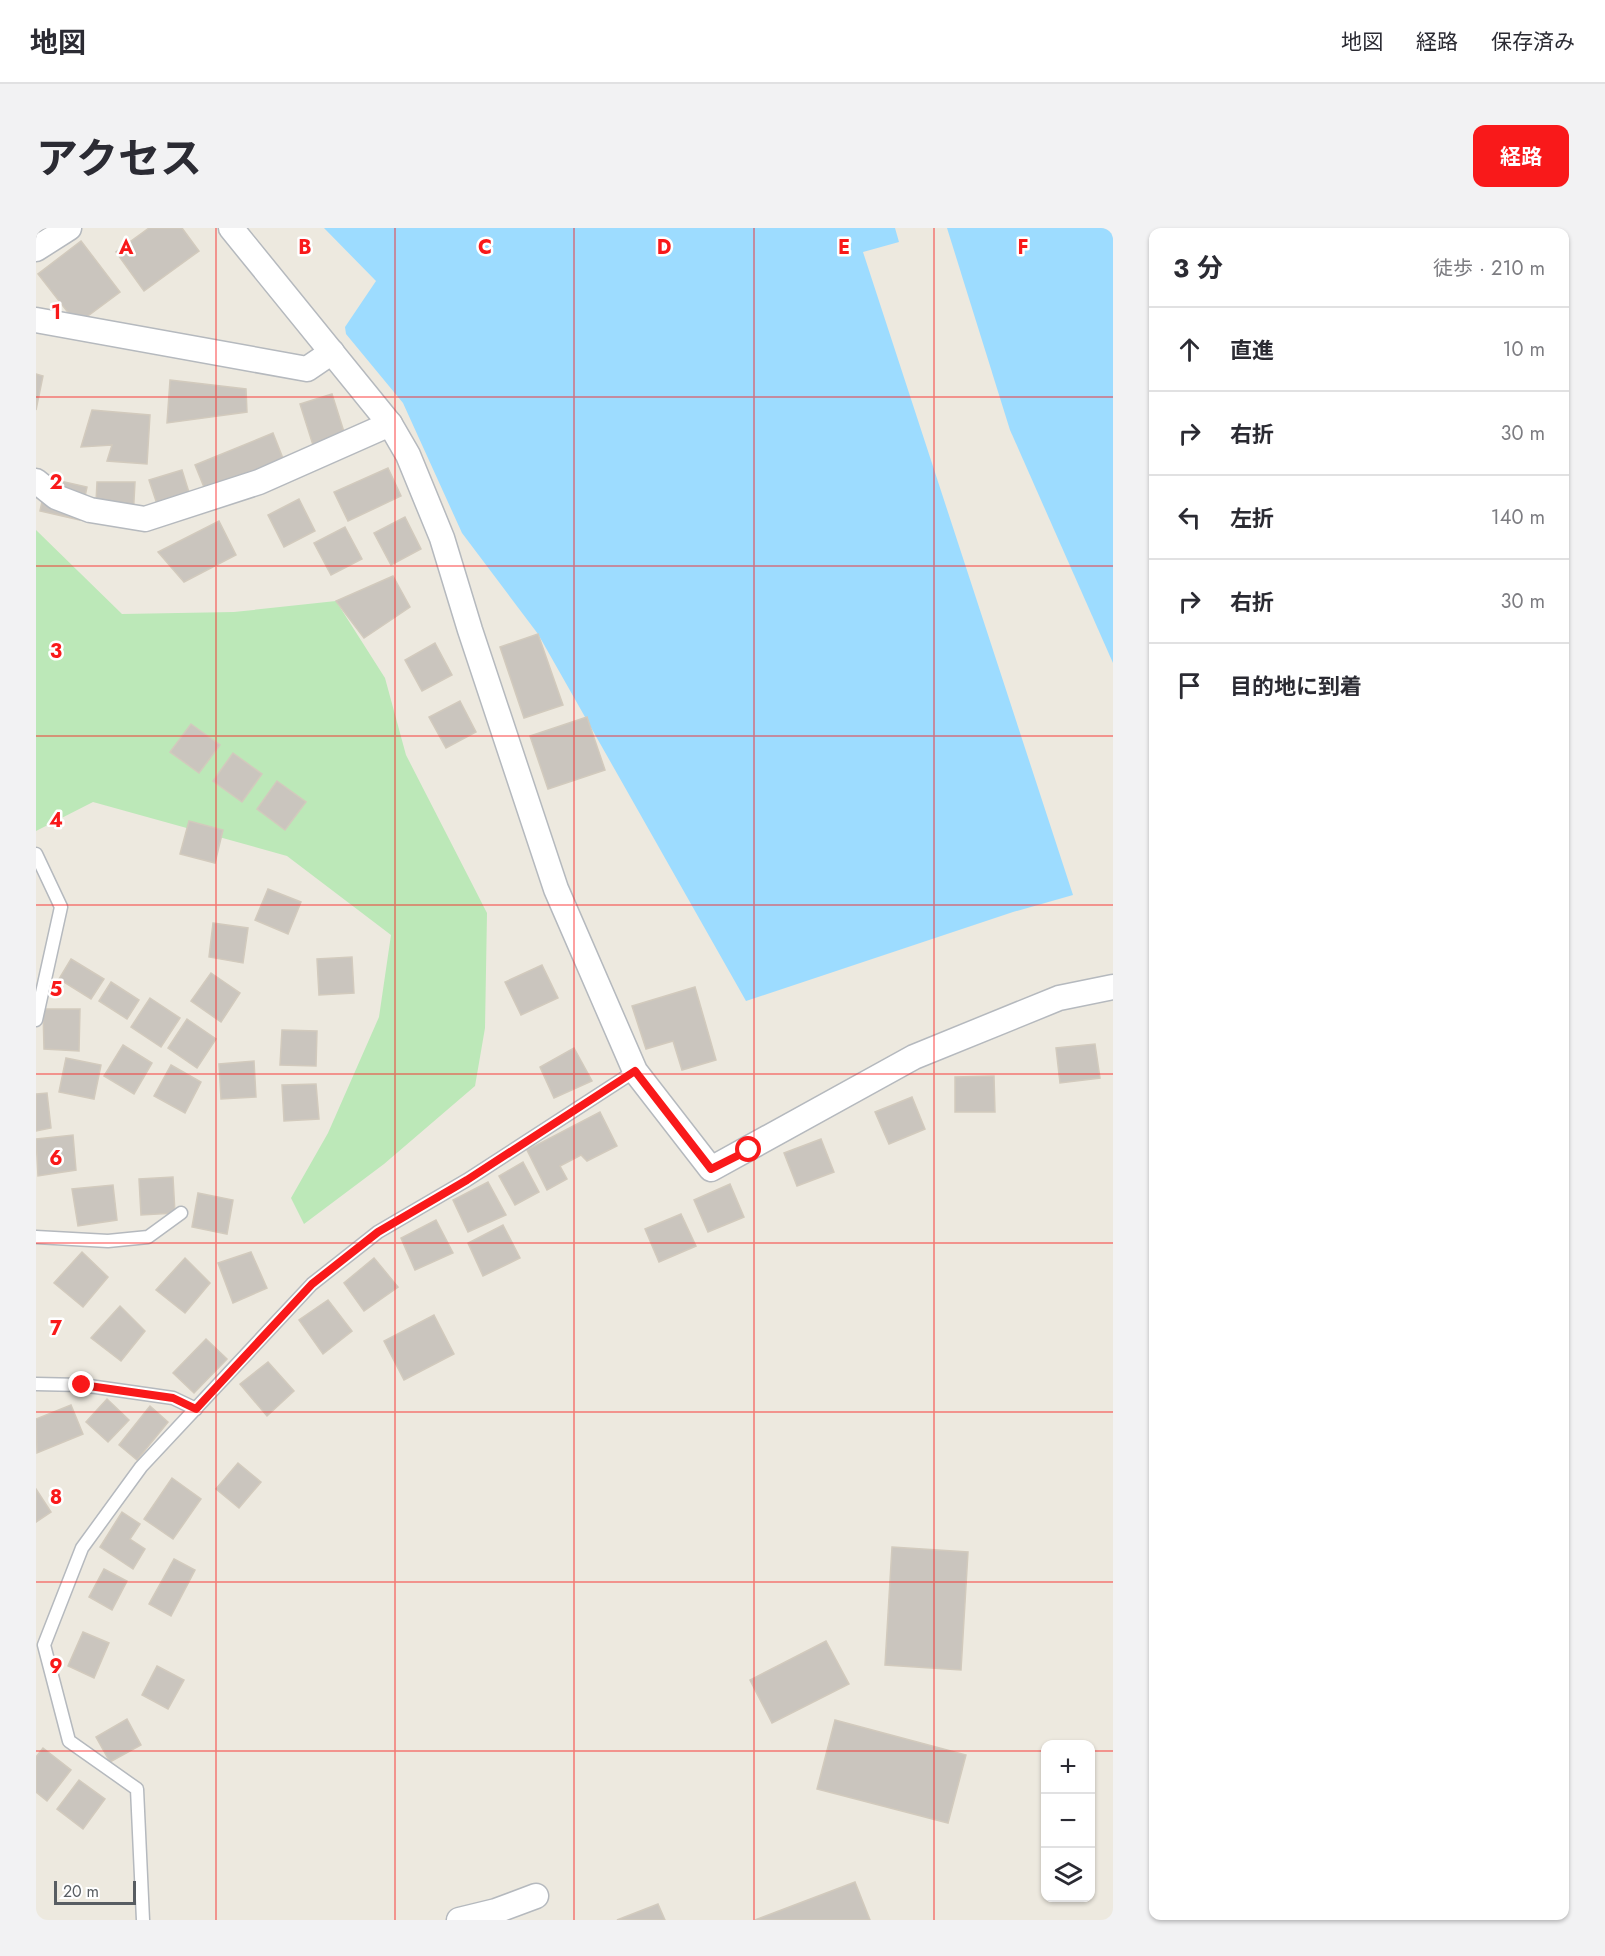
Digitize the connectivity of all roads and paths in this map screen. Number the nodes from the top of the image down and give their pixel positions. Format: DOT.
graph roads {
  1 [pos="69,228"];
  2 [pos="231,228"];
  3 [pos="36,249"];
  4 [pos="36,320"];
  5 [pos="332,352"];
  6 [pos="390,424"];
  7 [pos="36,481"];
  8 [pos="36,854"];
  9 [pos="1113,987"];
  10 [pos="36,1020"];
  11 [pos="635,1071"];
  12 [pos="181,1214"];
  13 [pos="36,1237"];
  14 [pos="36,1384"];
  15 [pos="196,1409"];
  16 [pos="536,1896"];
  17 [pos="143,1920"];
  18 [pos="459,1920"];
  1 -- 3 [label="street"];
  2 -- 5 [label="street"];
  4 -- 5 [label="street"];
  5 -- 6 [label="street"];
  6 -- 7 [label="street"];
  6 -- 11 [label="street"];
  8 -- 10 [label="lane"];
  9 -- 11 [label="street"];
  11 -- 15 [label="lane"];
  12 -- 13 [label="lane"];
  14 -- 15 [label="lane"];
  15 -- 17 [label="lane"];
  16 -- 18 [label="street"];
}
